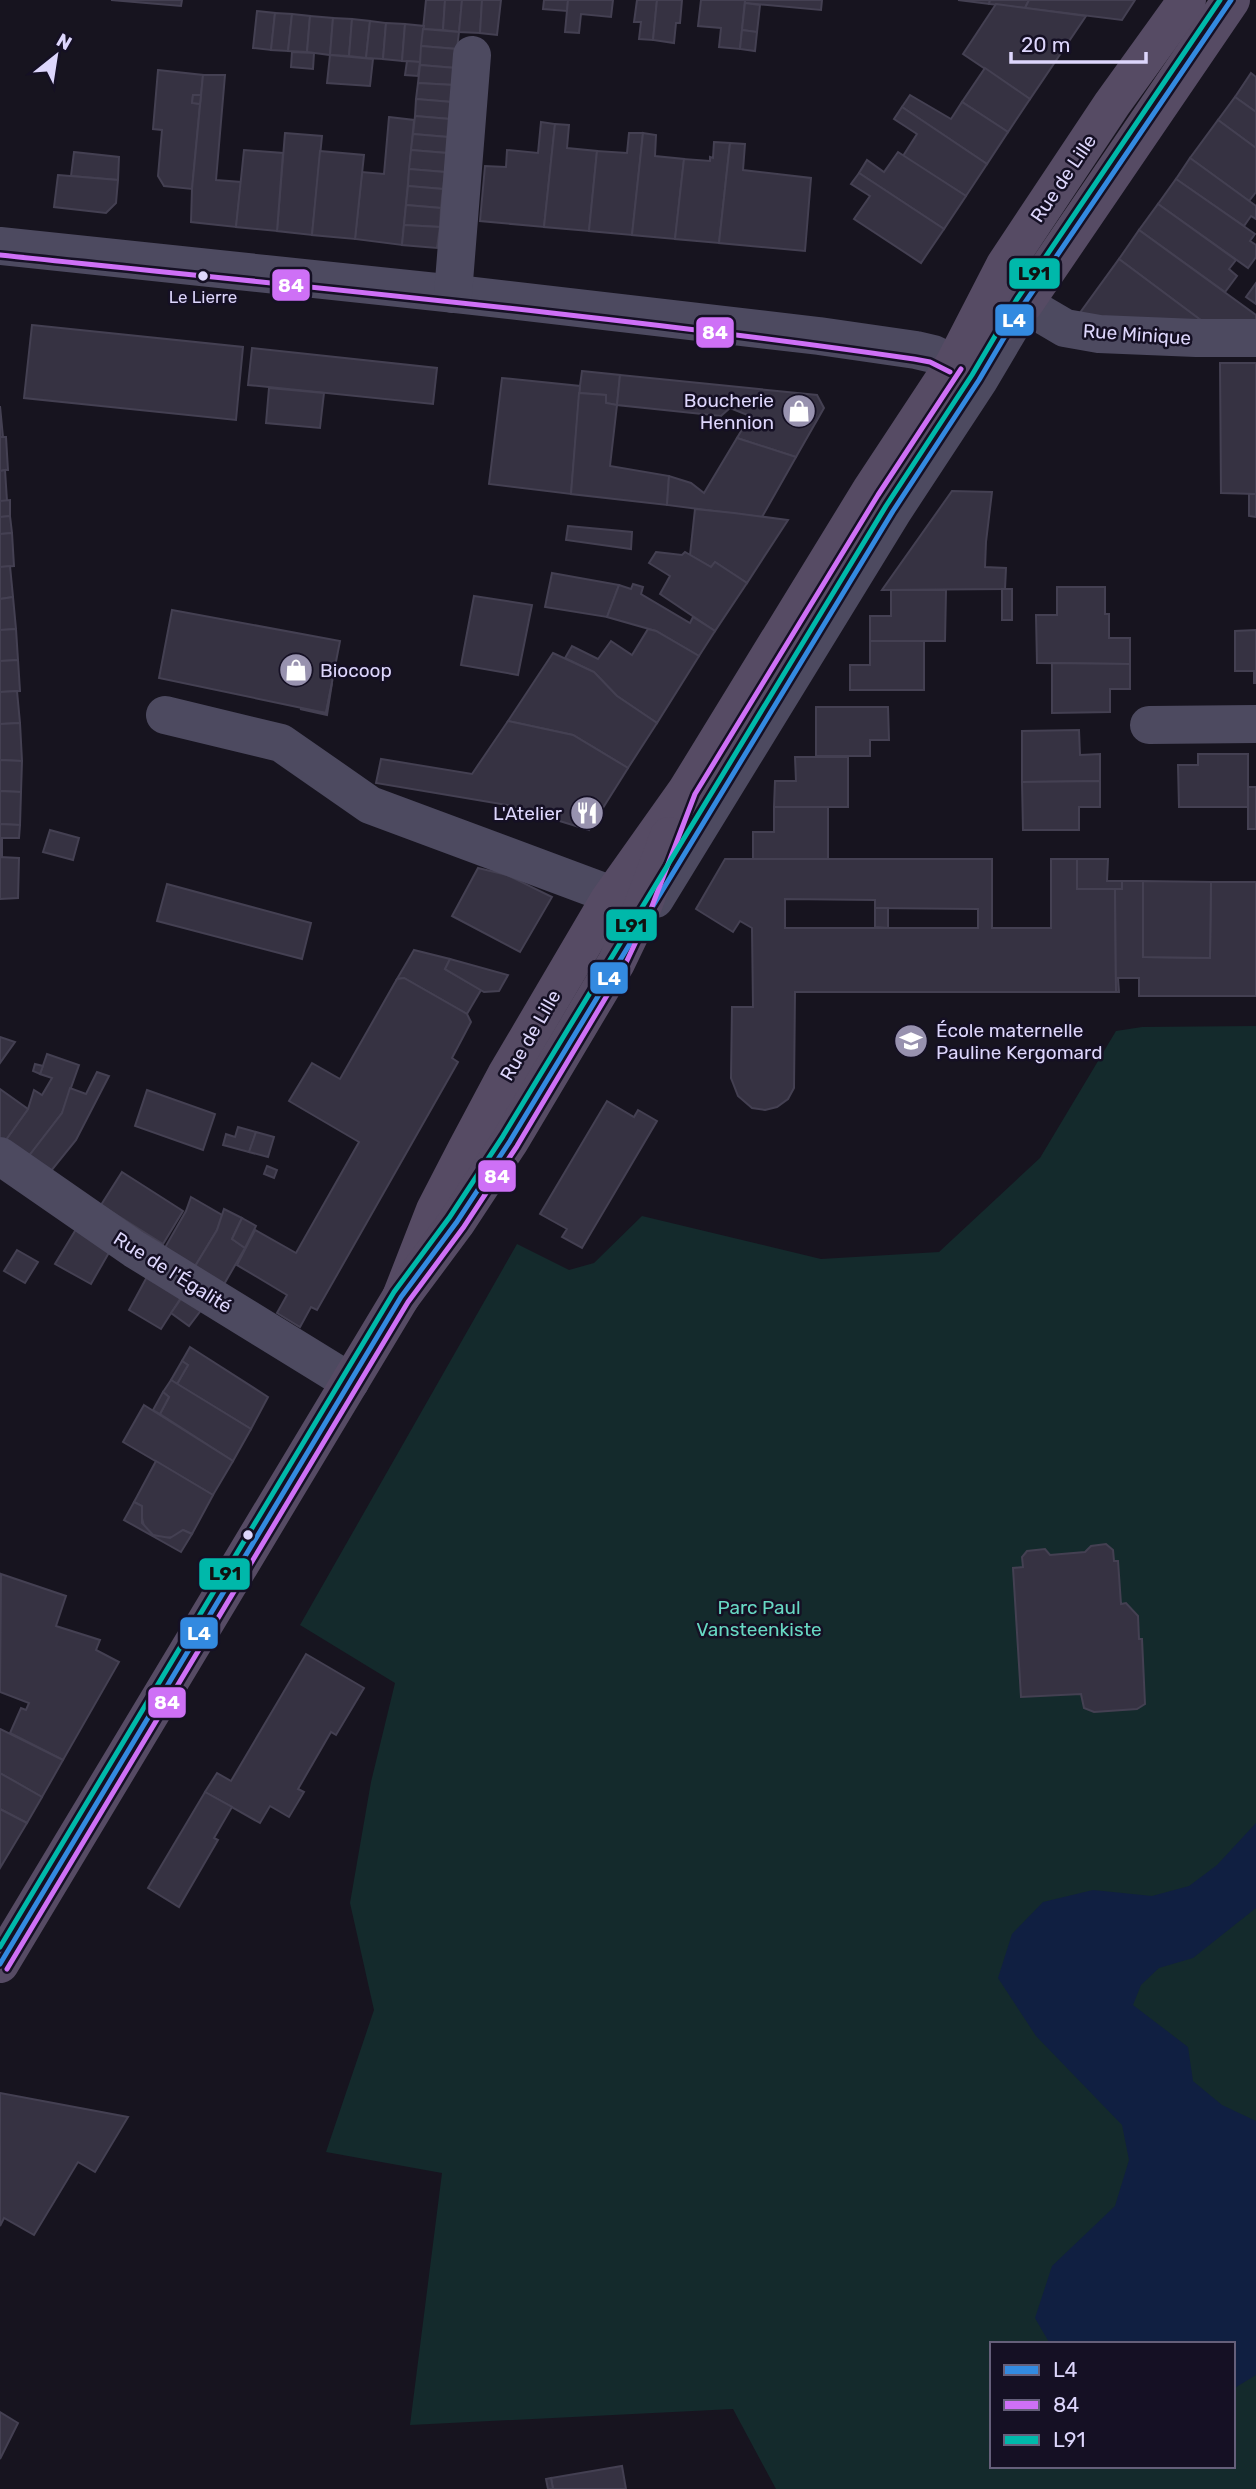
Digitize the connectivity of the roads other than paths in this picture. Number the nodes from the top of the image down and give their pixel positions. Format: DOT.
graph roads {
  1 [pos="1187,0"];
  2 [pos="1231,0"];
  3 [pos="472,55"];
  4 [pos="0,246"];
  5 [pos="453,294"];
  6 [pos="1024,304"];
  7 [pos="1256,338"];
  8 [pos="954,364"];
  9 [pos="165,715"];
  10 [pos="1256,724"];
  11 [pos="1149,725"];
  12 [pos="687,790"];
  13 [pos="612,895"];
  14 [pos="616,963"];
  15 [pos="0,1156"];
  16 [pos="401,1297"];
  17 [pos="350,1382"];
  18 [pos="0,1964"];
  1 -- 8 [label="main road, Rue de Lille"];
  2 -- 6 [label="main road, Rue de Lille"];
  3 -- 5 [label="street"];
  4 -- 5 [label="street"];
  5 -- 8 [label="street"];
  6 -- 7 [label="street, Rue Minique"];
  6 -- 8 [label="main road, Rue de Lille"];
  6 -- 14 [label="street"];
  8 -- 12 [label="main road, Rue de Lille"];
  9 -- 13 [label="street"];
  10 -- 11 [label="street"];
  12 -- 13 [label="main road, Rue de Lille"];
  12 -- 14 [label="main road, Rue de Lille"];
  13 -- 16 [label="main road, Rue de Lille"];
  14 -- 16 [label="main road, Rue de Lille"];
  15 -- 17 [label="street, Rue de l'Égalité"];
  16 -- 17 [label="main road, Rue de Lille"];
  17 -- 18 [label="main road, Rue de Lille"];
}
